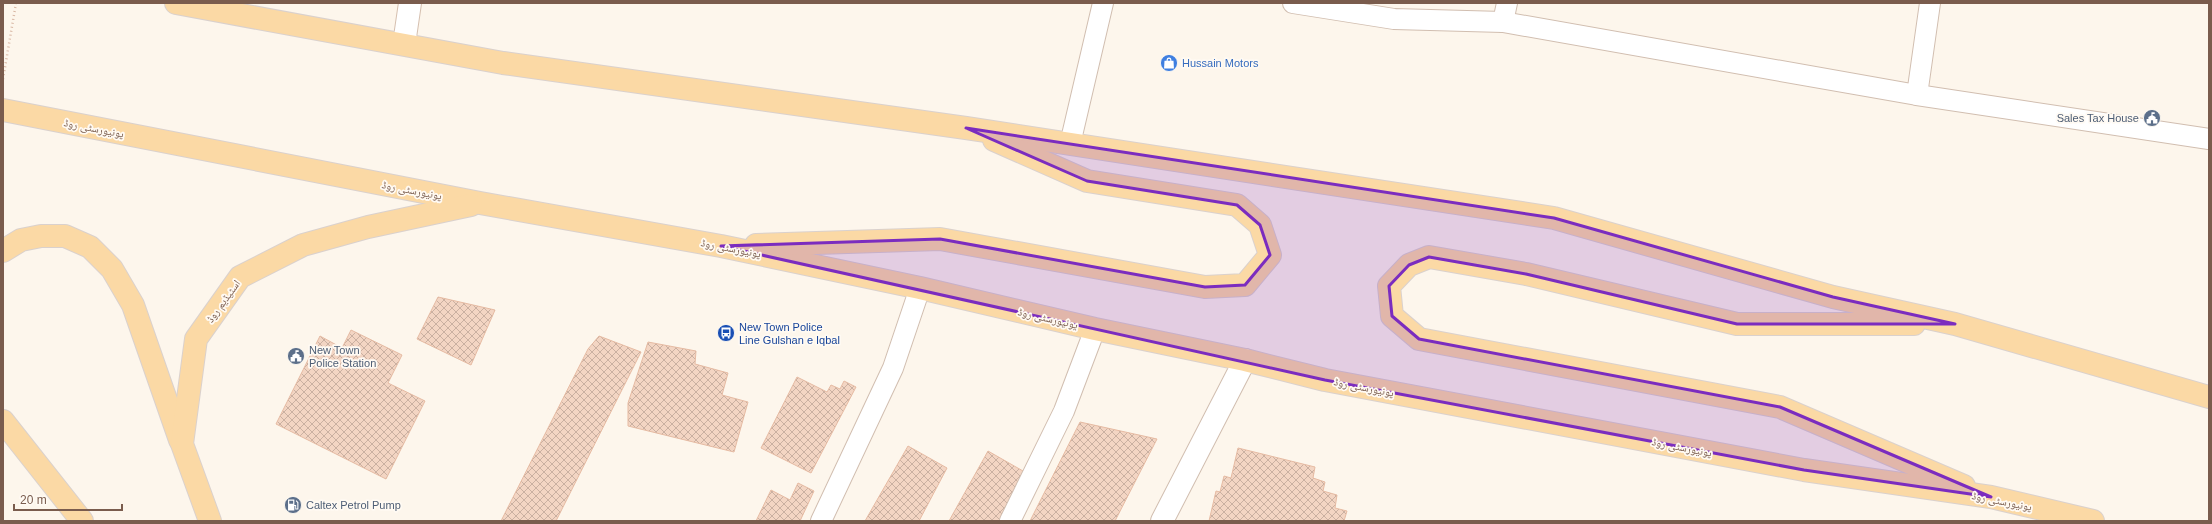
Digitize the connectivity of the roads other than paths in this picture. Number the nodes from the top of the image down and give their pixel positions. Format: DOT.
graph roads {
  1 [pos="176,3"];
  2 [pos="410,3"];
  3 [pos="1103,3"];
  4 [pos="1293,3"];
  5 [pos="1930,3"];
  6 [pos="1505,12"];
  7 [pos="404,44"];
  8 [pos="1917,96"];
  9 [pos="3,110"];
  10 [pos="966,128"];
  11 [pos="2209,139"];
  12 [pos="1070,144"];
  13 [pos="480,203"];
  14 [pos="721,246"];
  15 [pos="3,252"];
  16 [pos="920,288"];
  17 [pos="1955,324"];
  18 [pos="1095,329"];
  19 [pos="1245,360"];
  20 [pos="2209,397"];
  21 [pos="3,421"];
  22 [pos="182,444"];
  23 [pos="1991,497"];
  24 [pos="2034,514"];
  25 [pos="82,521"];
  26 [pos="210,521"];
  27 [pos="821,521"];
  28 [pos="1010,521"];
  29 [pos="1162,521"];
  30 [pos="2093,521"];
  1 -- 7 [label="main road"];
  2 -- 7 [label="street"];
  3 -- 12 [label="lane"];
  4 -- 6 [label="lane"];
  5 -- 8 [label="lane"];
  6 -- 8 [label="lane"];
  7 -- 10 [label="main road"];
  8 -- 11 [label="lane"];
  9 -- 13 [label="main road, یونیورسٹی روڈ"];
  10 -- 12 [label="main road"];
  10 -- 14 [label="main road"];
  12 -- 17 [label="main road"];
  13 -- 14 [label="main road, یونیورسٹی روڈ"];
  13 -- 22 [label="main road, اسٹیڈیم روڈ"];
  14 -- 16 [label="main road, یونیورسٹی روڈ"];
  15 -- 22 [label="main road"];
  16 -- 18 [label="main road, یونیورسٹی روڈ"];
  16 -- 27 [label="lane"];
  17 -- 20 [label="main road"];
  17 -- 23 [label="main road"];
  18 -- 19 [label="main road, یونیورسٹی روڈ"];
  18 -- 28 [label="lane"];
  19 -- 23 [label="main road, یونیورسٹی روڈ"];
  19 -- 29 [label="street"];
  21 -- 25 [label="main road"];
  22 -- 26 [label="main road, اسٹیڈیم روڈ"];
  23 -- 24 [label="main road, یونیورسٹی روڈ"];
  24 -- 30 [label="main road, یونیورسٹی روڈ"];
}
